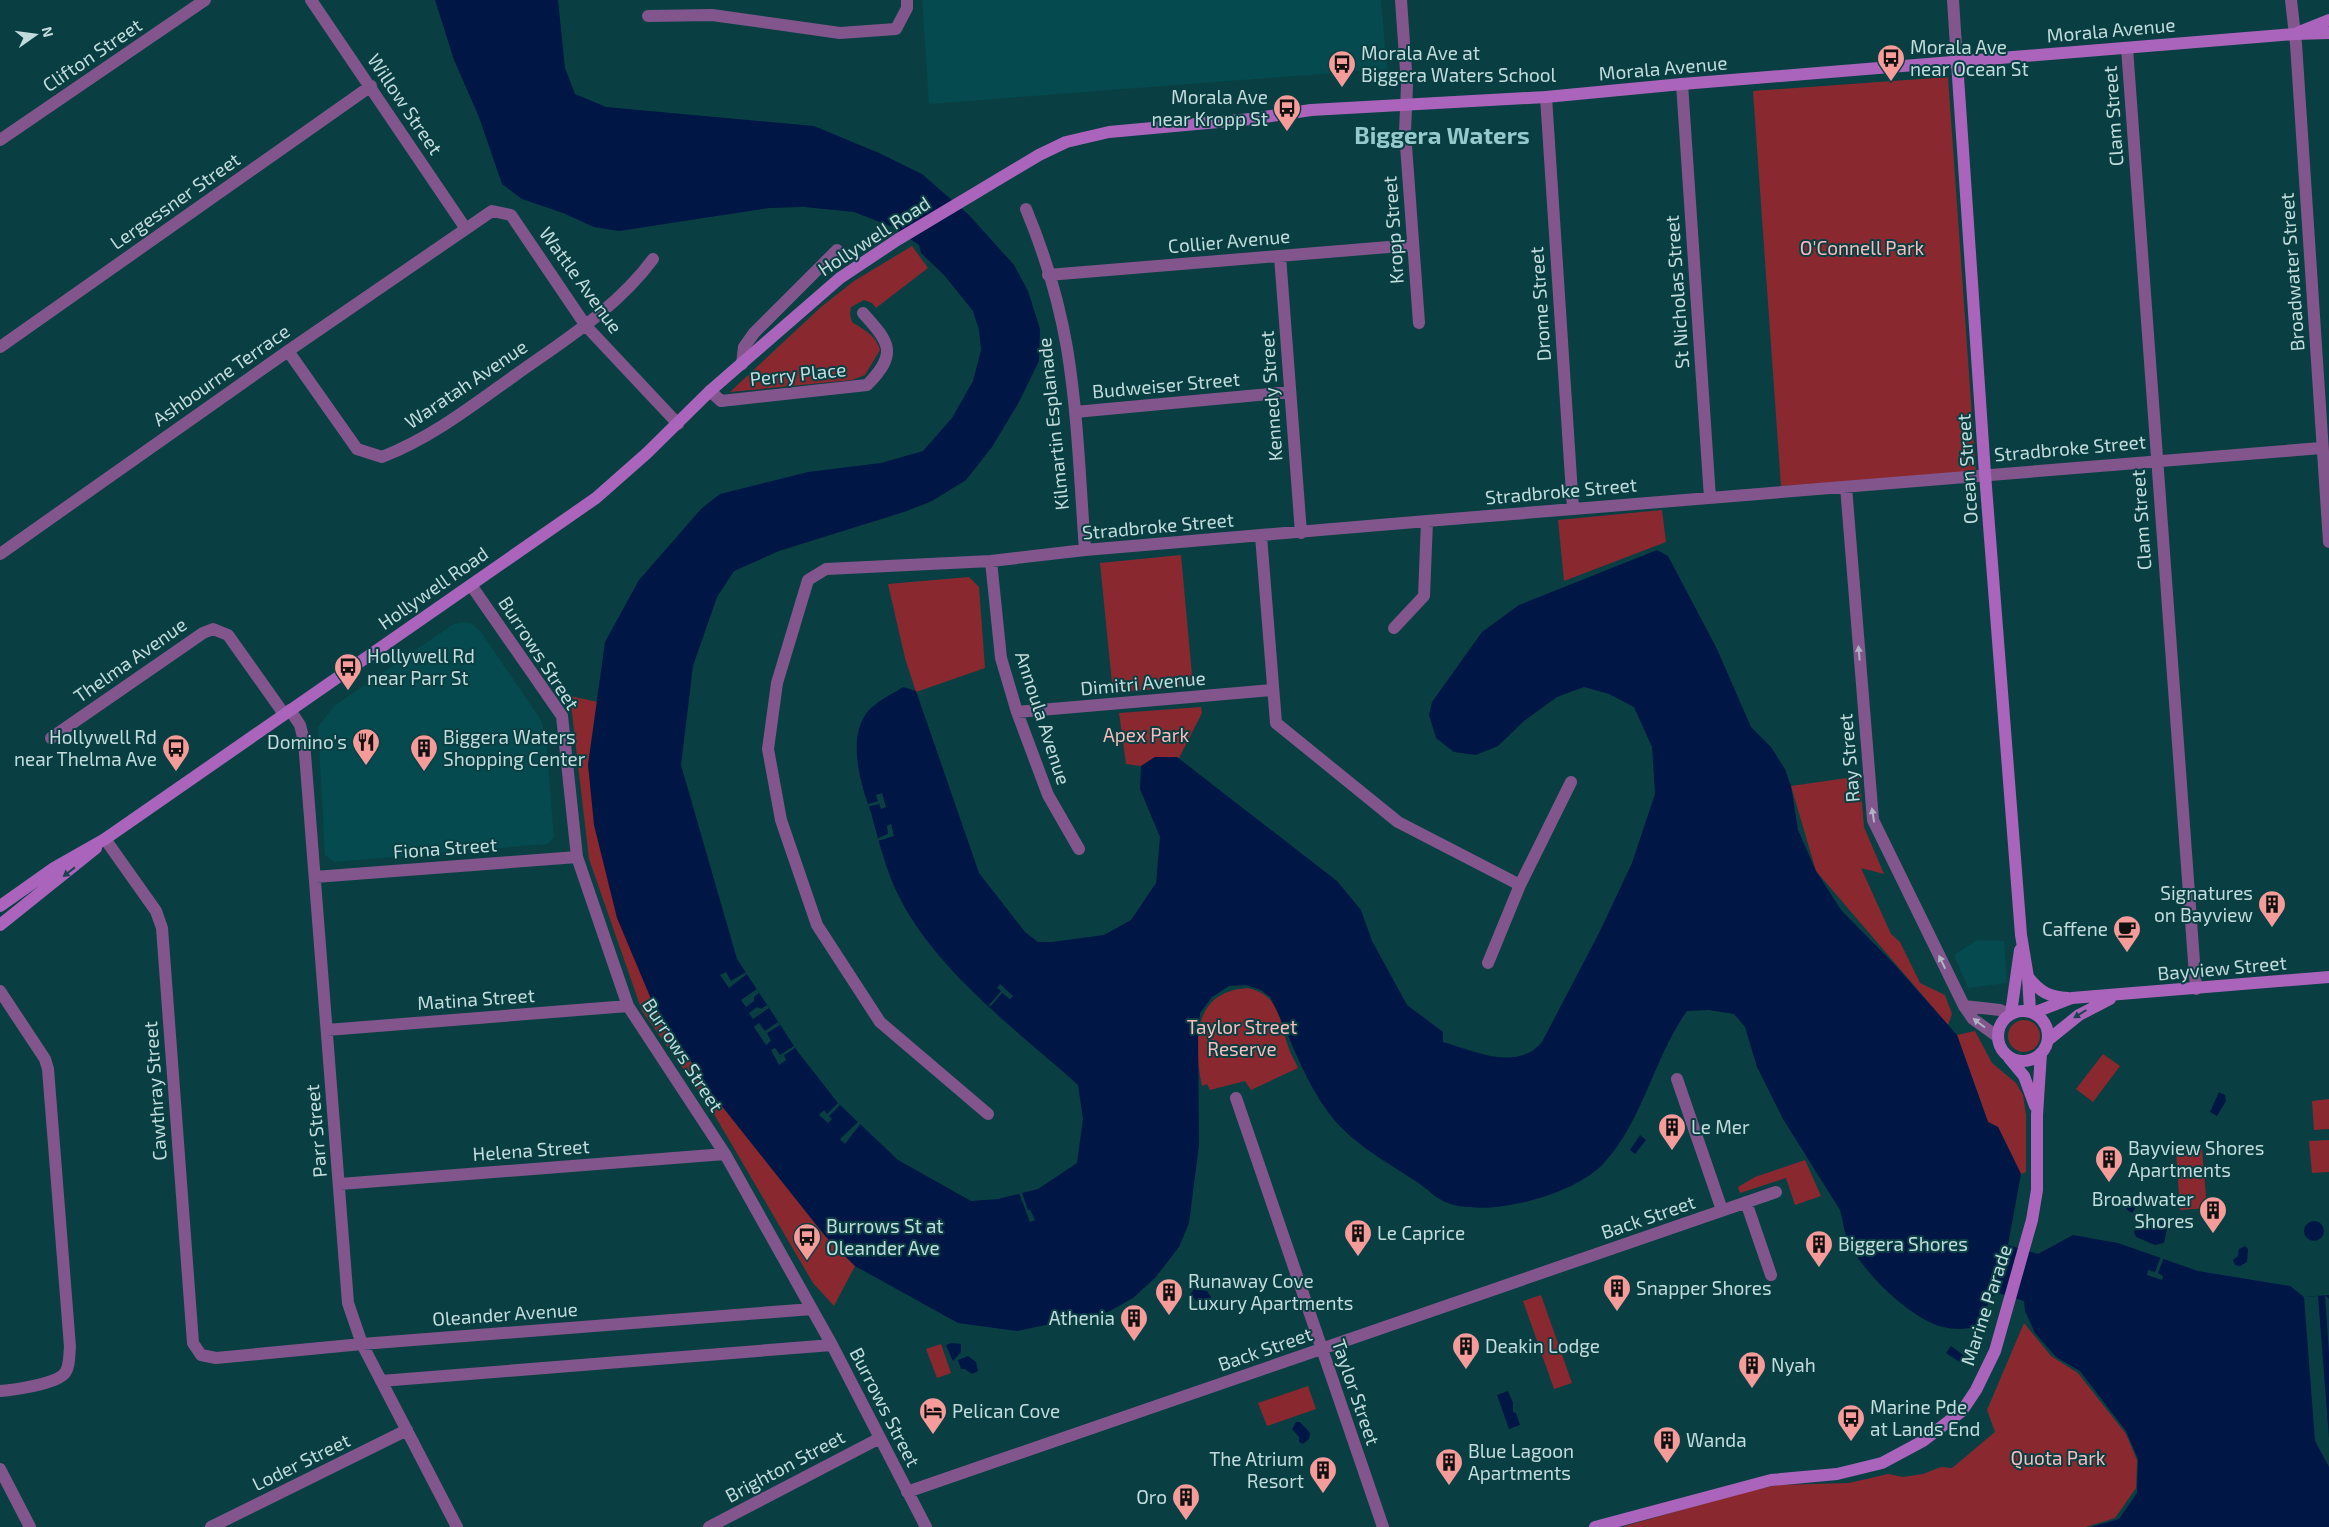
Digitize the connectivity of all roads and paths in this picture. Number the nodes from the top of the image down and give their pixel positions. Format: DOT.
graph roads {
  1 [pos="205,0"];
  2 [pos="311,0"];
  3 [pos="1401,0"];
  4 [pos="1953,0"];
  5 [pos="2291,0"];
  6 [pos="907,4"];
  7 [pos="648,16"];
  8 [pos="2329,20"];
  9 [pos="2329,33"];
  10 [pos="2295,34"];
  11 [pos="2127,48"];
  12 [pos="1957,62"];
  13 [pos="1682,84"];
  14 [pos="371,86"];
  15 [pos="1546,97"];
  16 [pos="1406,104"];
  17 [pos="0,140"];
  18 [pos="1039,155"];
  19 [pos="1026,209"];
  20 [pos="466,229"];
  21 [pos="1413,244"];
  22 [pos="837,250"];
  23 [pos="1280,256"];
  24 [pos="653,259"];
  25 [pos="1048,275"];
  26 [pos="863,313"];
  27 [pos="1419,323"];
  28 [pos="586,326"];
  29 [pos="0,347"];
  30 [pos="288,351"];
  31 [pos="742,364"];
  32 [pos="710,391"];
  33 [pos="1290,392"];
  34 [pos="1075,412"];
  35 [pos="678,424"];
  36 [pos="2321,448"];
  37 [pos="2156,460"];
  38 [pos="1985,474"];
  39 [pos="1846,487"];
  40 [pos="1710,498"];
  41 [pos="1572,509"];
  42 [pos="1427,521"];
  43 [pos="1301,533"];
  44 [pos="1261,536"];
  45 [pos="2329,542"];
  46 [pos="1085,550"];
  47 [pos="0,554"];
  48 [pos="991,561"];
  49 [pos="471,585"];
  50 [pos="1394,628"];
  51 [pos="1273,690"];
  52 [pos="287,712"];
  53 [pos="1017,712"];
  54 [pos="51,738"];
  55 [pos="1571,782"];
  56 [pos="105,839"];
  57 [pos="1079,849"];
  58 [pos="578,857"];
  59 [pos="315,877"];
  60 [pos="1520,885"];
  61 [pos="0,906"];
  62 [pos="0,925"];
  63 [pos="2022,935"];
  64 [pos="1488,963"];
  65 [pos="2028,977"];
  66 [pos="2329,977"];
  67 [pos="2196,989"];
  68 [pos="0,991"];
  69 [pos="2117,996"];
  70 [pos="2072,998"];
  71 [pos="628,1006"];
  72 [pos="1964,1006"];
  73 [pos="2031,1012"];
  74 [pos="2010,1014"];
  75 [pos="327,1030"];
  76 [pos="1998,1037"];
  77 [pos="2048,1040"];
  78 [pos="2041,1053"];
  79 [pos="2008,1056"];
  80 [pos="1677,1079"];
  81 [pos="1236,1098"];
  82 [pos="988,1114"];
  83 [pos="2037,1116"];
  84 [pos="725,1154"];
  85 [pos="340,1184"];
  86 [pos="1776,1192"];
  87 [pos="1746,1202"];
  88 [pos="1722,1210"];
  89 [pos="1771,1275"];
  90 [pos="812,1309"];
  91 [pos="362,1344"];
  92 [pos="832,1345"];
  93 [pos="1321,1350"];
  94 [pos="201,1355"];
  95 [pos="382,1381"];
  96 [pos="0,1391"];
  97 [pos="407,1430"];
  98 [pos="880,1438"];
  99 [pos="0,1469"];
  100 [pos="908,1492"];
  101 [pos="30,1527"];
  102 [pos="210,1527"];
  103 [pos="457,1527"];
  104 [pos="709,1527"];
  105 [pos="926,1527"];
  106 [pos="1383,1527"];
  107 [pos="1595,1527"];
  1 -- 17 [label="street, Clifton Street"];
  2 -- 14 [label="street, Willow Street"];
  3 -- 16 [label="street, Kropp Street"];
  4 -- 12 [label="street, Ocean Street"];
  5 -- 10 [label="street, Broadwater Street"];
  6 -- 7 [label="street"];
  8 -- 10 [label="main road, Morala Avenue"];
  9 -- 10 [label="main road, Morala Avenue"];
  10 -- 11 [label="main road, Morala Avenue"];
  10 -- 36 [label="street, Broadwater Street"];
  11 -- 12 [label="main road, Morala Avenue"];
  11 -- 37 [label="street, Clam Street"];
  12 -- 13 [label="main road, Morala Avenue"];
  12 -- 38 [label="main road, Ocean Street"];
  13 -- 15 [label="main road, Morala Avenue"];
  13 -- 40 [label="street, St Nicholas Street"];
  14 -- 20 [label="street, Willow Street"];
  14 -- 29 [label="street, Lergessner Street"];
  15 -- 16 [label="main road, Morala Avenue"];
  15 -- 41 [label="street, Drome Street"];
  16 -- 18 [label="main road, Morala Avenue"];
  16 -- 21 [label="street, Kropp Street"];
  18 -- 31 [label="main road, Hollywell Road"];
  19 -- 25 [label="street, Kilmartin Esplanade"];
  20 -- 28 [label="street, Wattle Avenue"];
  20 -- 30 [label="street, Ashbourne Terrace"];
  21 -- 23 [label="street, Collier Avenue"];
  21 -- 27 [label="street, Kropp Street"];
  22 -- 31 [label="street, Hollywell Road"];
  23 -- 25 [label="street, Collier Avenue"];
  23 -- 33 [label="street, Kennedy Street"];
  24 -- 28 [label="street, Waratah Avenue"];
  25 -- 34 [label="street, Kilmartin Esplanade"];
  26 -- 32 [label="street, Perry Place"];
  28 -- 30 [label="street, Waratah Avenue"];
  28 -- 35 [label="street, Wattle Avenue"];
  30 -- 47 [label="street, Ashbourne Terrace"];
  31 -- 32 [label="main road, Hollywell Road"];
  32 -- 35 [label="main road, Hollywell Road"];
  33 -- 34 [label="street, Budweiser Street"];
  33 -- 43 [label="street, Kennedy Street"];
  34 -- 46 [label="street, Kilmartin Esplanade"];
  35 -- 49 [label="main road, Hollywell Road"];
  36 -- 37 [label="street, Stradbroke Street"];
  36 -- 45 [label="street, Broadwater Street"];
  37 -- 38 [label="street, Stradbroke Street"];
  37 -- 67 [label="street, Clam Street"];
  38 -- 39 [label="street, Stradbroke Street"];
  38 -- 63 [label="main road, Ocean Street"];
  39 -- 40 [label="street, Stradbroke Street"];
  72 -- 39 [label="street, Ray Street, one-way"];
  40 -- 41 [label="street, Stradbroke Street"];
  41 -- 42 [label="street, Stradbroke Street"];
  42 -- 43 [label="street, Stradbroke Street"];
  42 -- 50 [label="street"];
  43 -- 44 [label="street, Stradbroke Street"];
  44 -- 46 [label="street, Stradbroke Street"];
  44 -- 51 [label="street"];
  46 -- 48 [label="street, Stradbroke Street"];
  48 -- 53 [label="street, Annoula Avenue"];
  48 -- 82 [label="street, Stradbroke Street"];
  49 -- 52 [label="main road, Hollywell Road"];
  49 -- 58 [label="street, Burrows Street"];
  51 -- 53 [label="street, Dimitri Avenue"];
  51 -- 60 [label="street"];
  52 -- 54 [label="street, Thelma Avenue"];
  52 -- 56 [label="main road, Hollywell Road"];
  52 -- 59 [label="street, Parr Street"];
  53 -- 57 [label="street, Annoula Avenue"];
  55 -- 60 [label="street"];
  56 -- 61 [label="main road, Hollywell Road"];
  56 -- 62 [label="main road, Hollywell Road, one-way"];
  56 -- 94 [label="street, Cawthray Street"];
  58 -- 59 [label="street, Fiona Street"];
  58 -- 71 [label="street, Burrows Street"];
  59 -- 75 [label="street, Parr Street"];
  60 -- 64 [label="street"];
  63 -- 65 [label="main road, Ocean Street"];
  63 -- 74 [label="main road, Ocean Street"];
  65 -- 70 [label="main road"];
  65 -- 73 [label="main road, Ocean Street"];
  66 -- 67 [label="main road, Bayview Street"];
  67 -- 69 [label="main road, Bayview Street"];
  68 -- 96 [label="street"];
  69 -- 70 [label="main road, Bayview Street"];
  69 -- 77 [label="main road, Bayview Street, one-way"];
  70 -- 73 [label="main road, Bayview Street"];
  71 -- 75 [label="street, Matina Street"];
  71 -- 84 [label="street, Burrows Street"];
  72 -- 74 [label="street"];
  76 -- 72 [label="street, Ray Street, one-way"];
  73 -- 74 [label="main road"];
  73 -- 77 [label="main road"];
  74 -- 76 [label="main road"];
  75 -- 85 [label="street, Parr Street"];
  76 -- 79 [label="main road"];
  77 -- 78 [label="main road"];
  78 -- 79 [label="main road"];
  78 -- 83 [label="main road, Marine Parade"];
  79 -- 83 [label="main road, Marine Parade"];
  80 -- 88 [label="street"];
  81 -- 93 [label="street, Taylor Street"];
  83 -- 107 [label="main road, Marine Parade"];
  84 -- 85 [label="street, Helena Street"];
  84 -- 90 [label="street, Burrows Street"];
  85 -- 91 [label="street, Parr Street"];
  86 -- 87 [label="street, Back Street"];
  87 -- 88 [label="street, Back Street"];
  87 -- 89 [label="street"];
  88 -- 93 [label="street, Back Street"];
  90 -- 91 [label="street, Oleander Avenue"];
  90 -- 92 [label="street, Burrows Street"];
  91 -- 94 [label="street, Oleander Avenue"];
  91 -- 95 [label="street, Parr Street"];
  92 -- 95 [label="street"];
  92 -- 98 [label="street, Burrows Street"];
  93 -- 100 [label="street, Back Street"];
  93 -- 106 [label="street, Taylor Street"];
  95 -- 97 [label="street, Parr Street"];
  97 -- 102 [label="street, Loder Street"];
  97 -- 103 [label="street, Parr Street"];
  98 -- 100 [label="street, Burrows Street"];
  98 -- 104 [label="street, Brighton Street"];
  99 -- 101 [label="street"];
  100 -- 105 [label="street, Burrows Street"];
}
